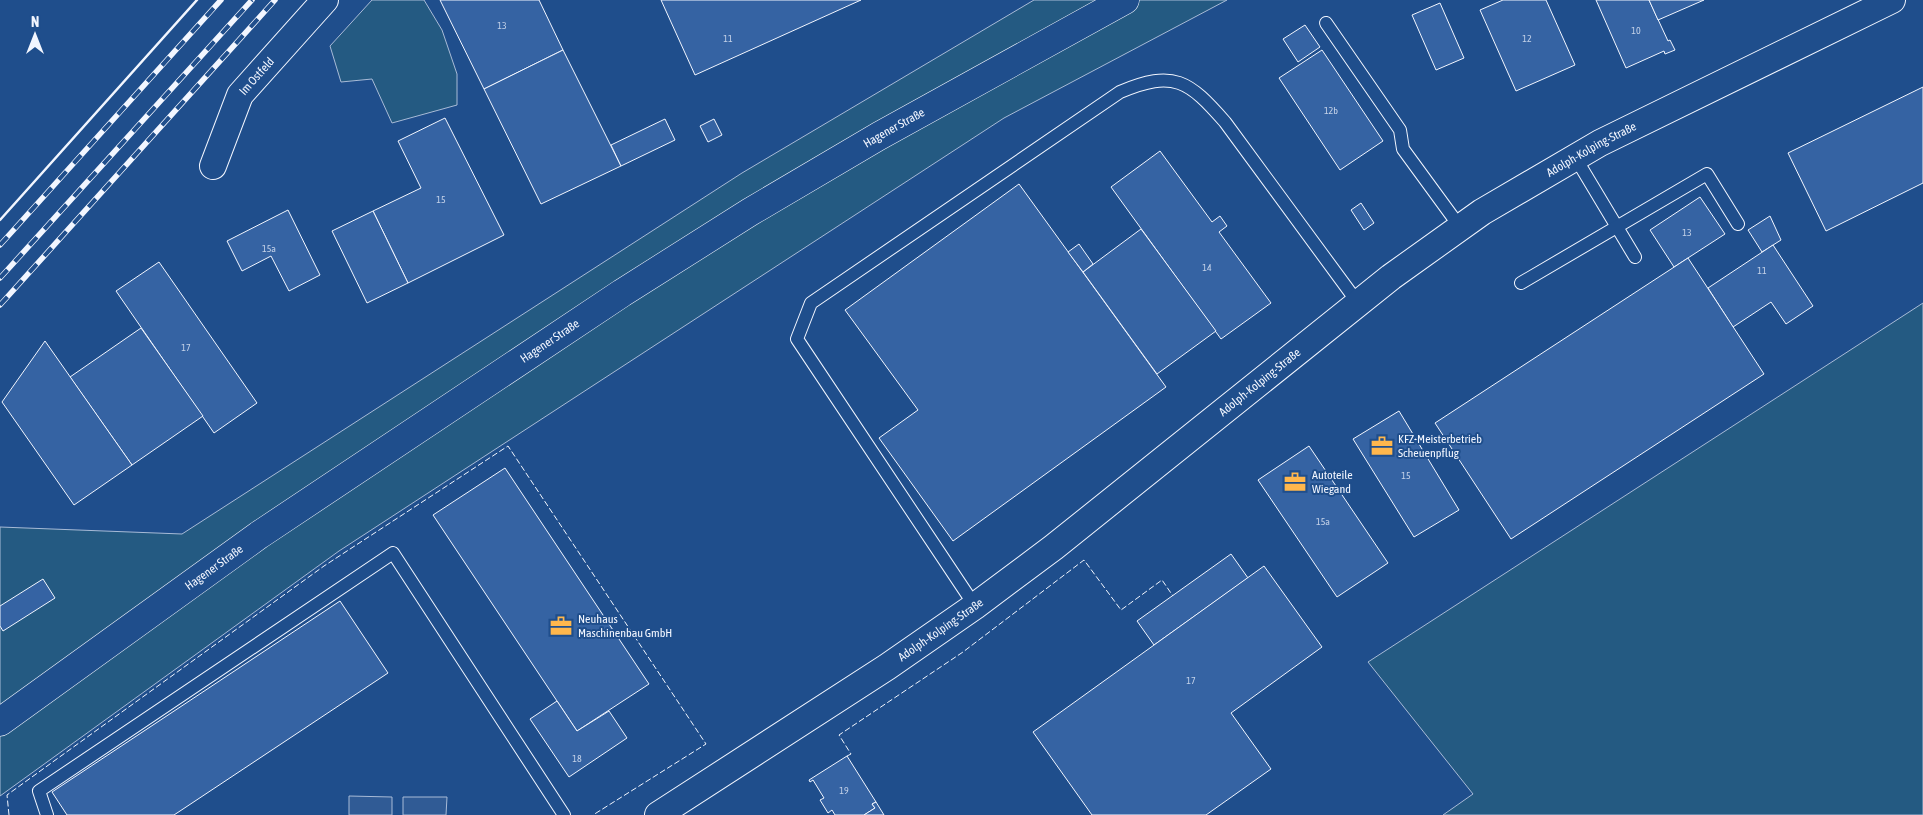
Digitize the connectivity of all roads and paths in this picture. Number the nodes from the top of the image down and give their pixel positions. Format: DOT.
graph roads {
  1 [pos="325,0"];
  2 [pos="1125,0"];
  3 [pos="1892,0"];
  4 [pos="1326,23"];
  5 [pos="1575,157"];
  6 [pos="212,166"];
  7 [pos="1738,224"];
  8 [pos="1460,227"];
  9 [pos="1617,227"];
  10 [pos="1634,257"];
  11 [pos="1520,283"];
  12 [pos="1358,303"];
  13 [pos="975,606"];
  14 [pos="0,722"];
  15 [pos="558,813"];
  16 [pos="47,815"];
  17 [pos="658,815"];
  1 -- 6 [label="street, Im Ostfeld"];
  2 -- 14 [label="main road, Hagener Straße"];
  3 -- 5 [label="street, Adolph-Kolping-Straße"];
  4 -- 8 [label="lane"];
  5 -- 8 [label="street, Adolph-Kolping-Straße"];
  5 -- 9 [label="lane"];
  7 -- 9 [label="lane"];
  8 -- 12 [label="street, Adolph-Kolping-Straße"];
  9 -- 10 [label="lane"];
  9 -- 11 [label="lane"];
  12 -- 13 [label="street, Adolph-Kolping-Straße"];
  12 -- 13 [label="lane"];
  13 -- 17 [label="street, Adolph-Kolping-Straße"];
  15 -- 16 [label="lane"];
}
